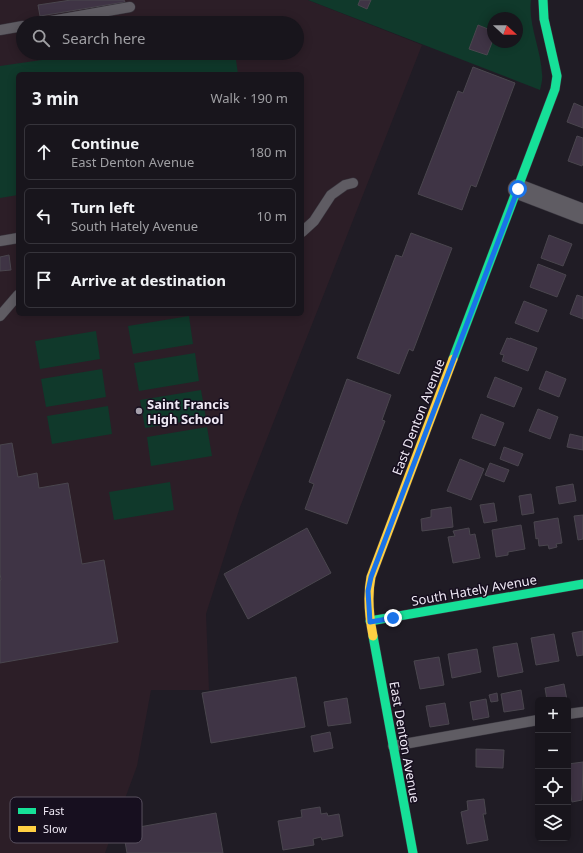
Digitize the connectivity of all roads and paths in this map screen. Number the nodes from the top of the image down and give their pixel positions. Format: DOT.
graph roads {
  1 [pos="542,0"];
  2 [pos="130,7"];
  3 [pos="79,16"];
  4 [pos="16,27"];
  5 [pos="0,30"];
  6 [pos="353,183"];
  7 [pos="518,189"];
  8 [pos="583,214"];
  9 [pos="304,230"];
  10 [pos="16,238"];
  11 [pos="0,240"];
  12 [pos="16,297"];
  13 [pos="0,316"];
  14 [pos="583,584"];
  15 [pos="370,622"];
  16 [pos="583,712"];
  17 [pos="571,714"];
  18 [pos="535,721"];
  19 [pos="393,746"];
  20 [pos="413,853"];
  1 -- 7 [label="street, East Denton Avenue"];
  2 -- 3 [label="lane"];
  4 -- 5 [label="lane"];
  6 -- 9 [label="lane"];
  7 -- 8 [label="street"];
  7 -- 15 [label="street, East Denton Avenue"];
  10 -- 11 [label="lane"];
  12 -- 13 [label="lane"];
  14 -- 15 [label="street, South Hately Avenue"];
  15 -- 19 [label="street, East Denton Avenue"];
  16 -- 17 [label="lane"];
  18 -- 19 [label="lane"];
  19 -- 20 [label="street, East Denton Avenue"];
}
